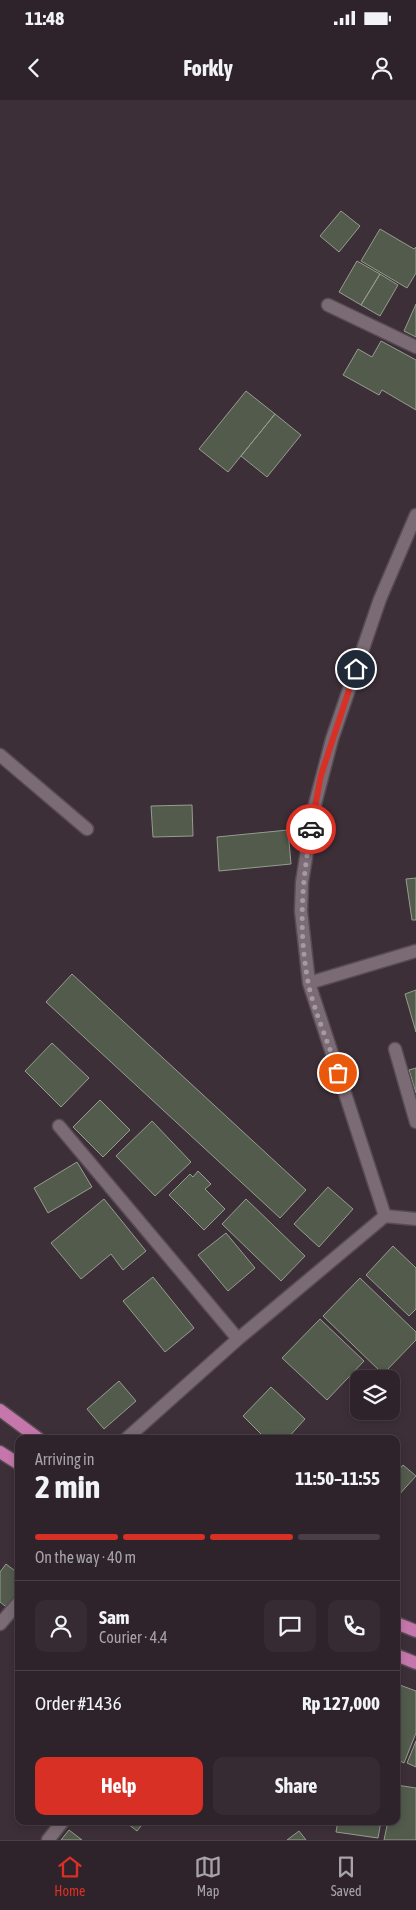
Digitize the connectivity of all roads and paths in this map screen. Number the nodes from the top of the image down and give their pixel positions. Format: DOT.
graph roads {
  1 [pos="328,305"];
  2 [pos="416,347"];
  3 [pos="416,515"];
  4 [pos="0,755"];
  5 [pos="87,829"];
  6 [pos="416,951"];
  7 [pos="308,983"];
  8 [pos="395,1049"];
  9 [pos="416,1122"];
  10 [pos="59,1126"];
  11 [pos="385,1216"];
  12 [pos="415,1216"];
  13 [pos="238,1339"];
  14 [pos="0,1410"];
  15 [pos="34,1435"];
  16 [pos="130,1435"];
  17 [pos="0,1452"];
  18 [pos="15,1461"];
  19 [pos="15,1607"];
  20 [pos="0,1624"];
  21 [pos="400,1625"];
  22 [pos="416,1631"];
  23 [pos="400,1656"];
  24 [pos="416,1662"];
  25 [pos="60,1825"];
  26 [pos="48,1840"];
  1 -- 2 [label="street"];
  3 -- 7 [label="street"];
  4 -- 5 [label="street"];
  6 -- 7 [label="street"];
  7 -- 11 [label="street"];
  8 -- 9 [label="street"];
  10 -- 13 [label="street"];
  11 -- 12 [label="street"];
  11 -- 13 [label="street"];
  13 -- 16 [label="street"];
  14 -- 15 [label="main road"];
  17 -- 18 [label="main road"];
  19 -- 20 [label="street"];
  21 -- 22 [label="main road"];
  23 -- 24 [label="main road"];
  25 -- 26 [label="street"];
}
